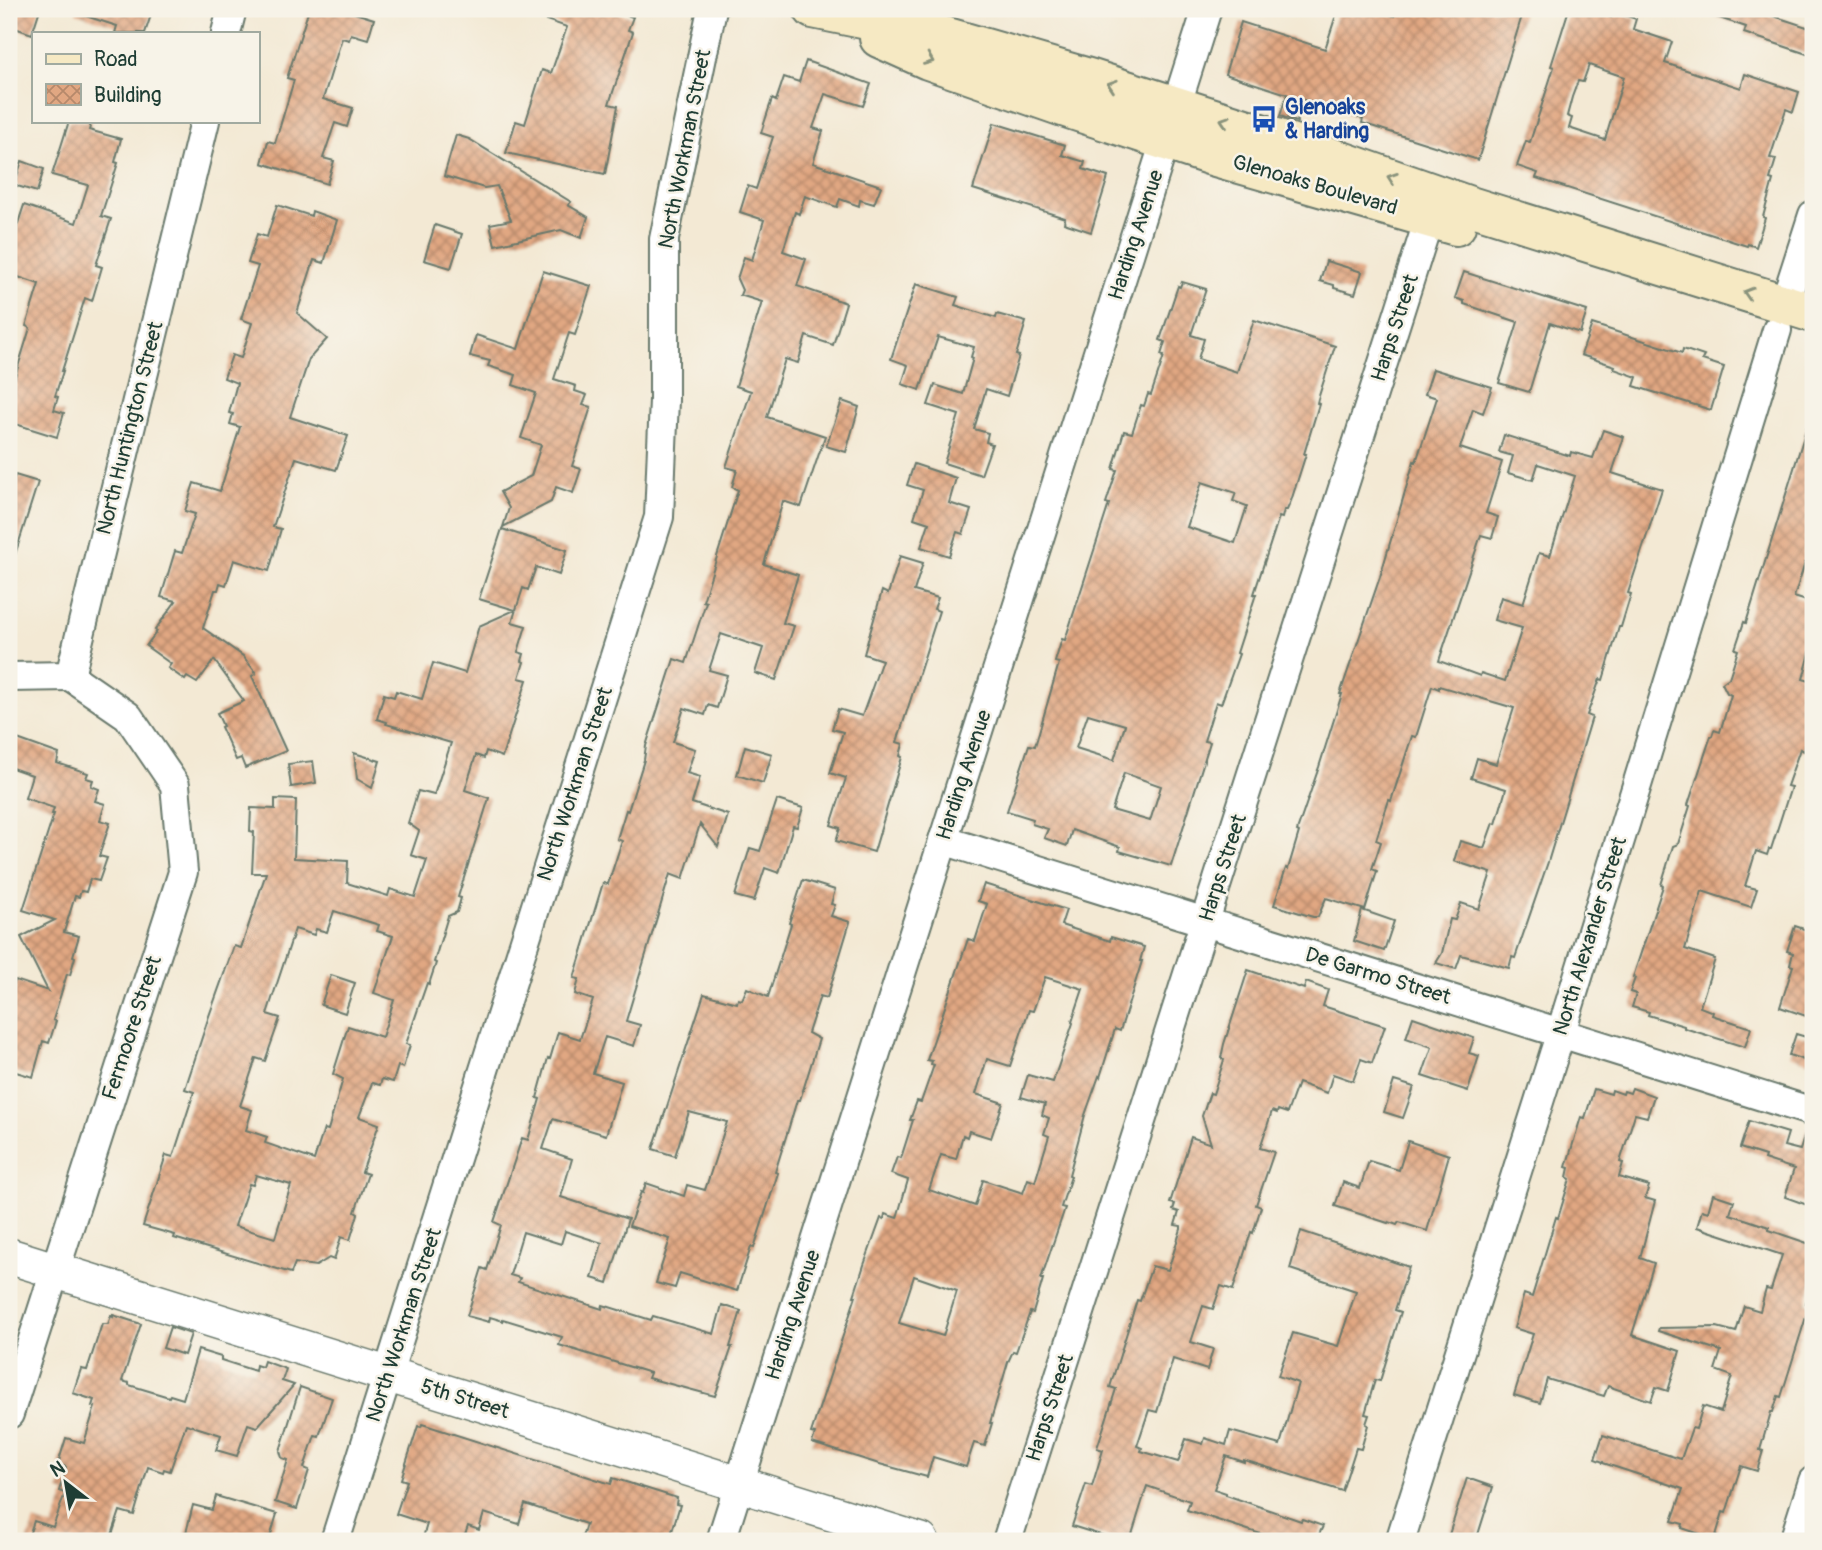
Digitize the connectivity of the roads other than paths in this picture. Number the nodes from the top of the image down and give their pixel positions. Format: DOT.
graph roads {
  1 [pos="232,9"];
  2 [pos="712,9"];
  3 [pos="1207,9"];
  4 [pos="820,10"];
  5 [pos="226,32"];
  6 [pos="205,122"];
  7 [pos="1171,123"];
  8 [pos="1433,206"];
  9 [pos="1813,215"];
  10 [pos="1791,316"];
  11 [pos="1813,341"];
  12 [pos="69,676"];
  13 [pos="9,677"];
  14 [pos="943,840"];
  15 [pos="1205,924"];
  16 [pos="1561,1032"];
  17 [pos="1813,1112"];
  18 [pos="9,1256"];
  19 [pos="54,1270"];
  20 [pos="388,1375"];
  21 [pos="9,1414"];
  22 [pos="1813,1481"];
  23 [pos="739,1485"];
  24 [pos="335,1541"];
  25 [pos="721,1541"];
  26 [pos="921,1541"];
  27 [pos="1007,1541"];
  28 [pos="1400,1541"];
  29 [pos="1794,1541"];
  1 -- 5 [label="street"];
  2 -- 20 [label="street, North Workman Street"];
  3 -- 7 [label="street, Harding Avenue"];
  4 -- 7 [label="main road, Glenoaks Boulevard"];
  6 -- 12 [label="street, North Huntington Street"];
  7 -- 8 [label="main road, Glenoaks Boulevard"];
  7 -- 14 [label="street, Harding Avenue"];
  8 -- 10 [label="main road, Glenoaks Boulevard"];
  8 -- 15 [label="street, Harps Street"];
  9 -- 10 [label="street, North Alexander Street"];
  10 -- 11 [label="main road, Glenoaks Boulevard"];
  10 -- 16 [label="street, North Alexander Street"];
  12 -- 13 [label="street"];
  12 -- 19 [label="street, Fermoore Street"];
  14 -- 15 [label="street, De Garmo Street"];
  14 -- 23 [label="street, Harding Avenue"];
  15 -- 16 [label="street, De Garmo Street"];
  15 -- 27 [label="street, Harps Street"];
  16 -- 17 [label="street, De Garmo Street"];
  16 -- 28 [label="street, North Alexander Street"];
  18 -- 19 [label="street, 5th Street"];
  19 -- 20 [label="street, 5th Street"];
  19 -- 21 [label="street, Fermoore Street"];
  20 -- 23 [label="street, 5th Street"];
  20 -- 24 [label="street, North Workman Street"];
  22 -- 29 [label="street"];
  23 -- 25 [label="street, Harding Avenue"];
  23 -- 26 [label="street, 5th Street"];
}
